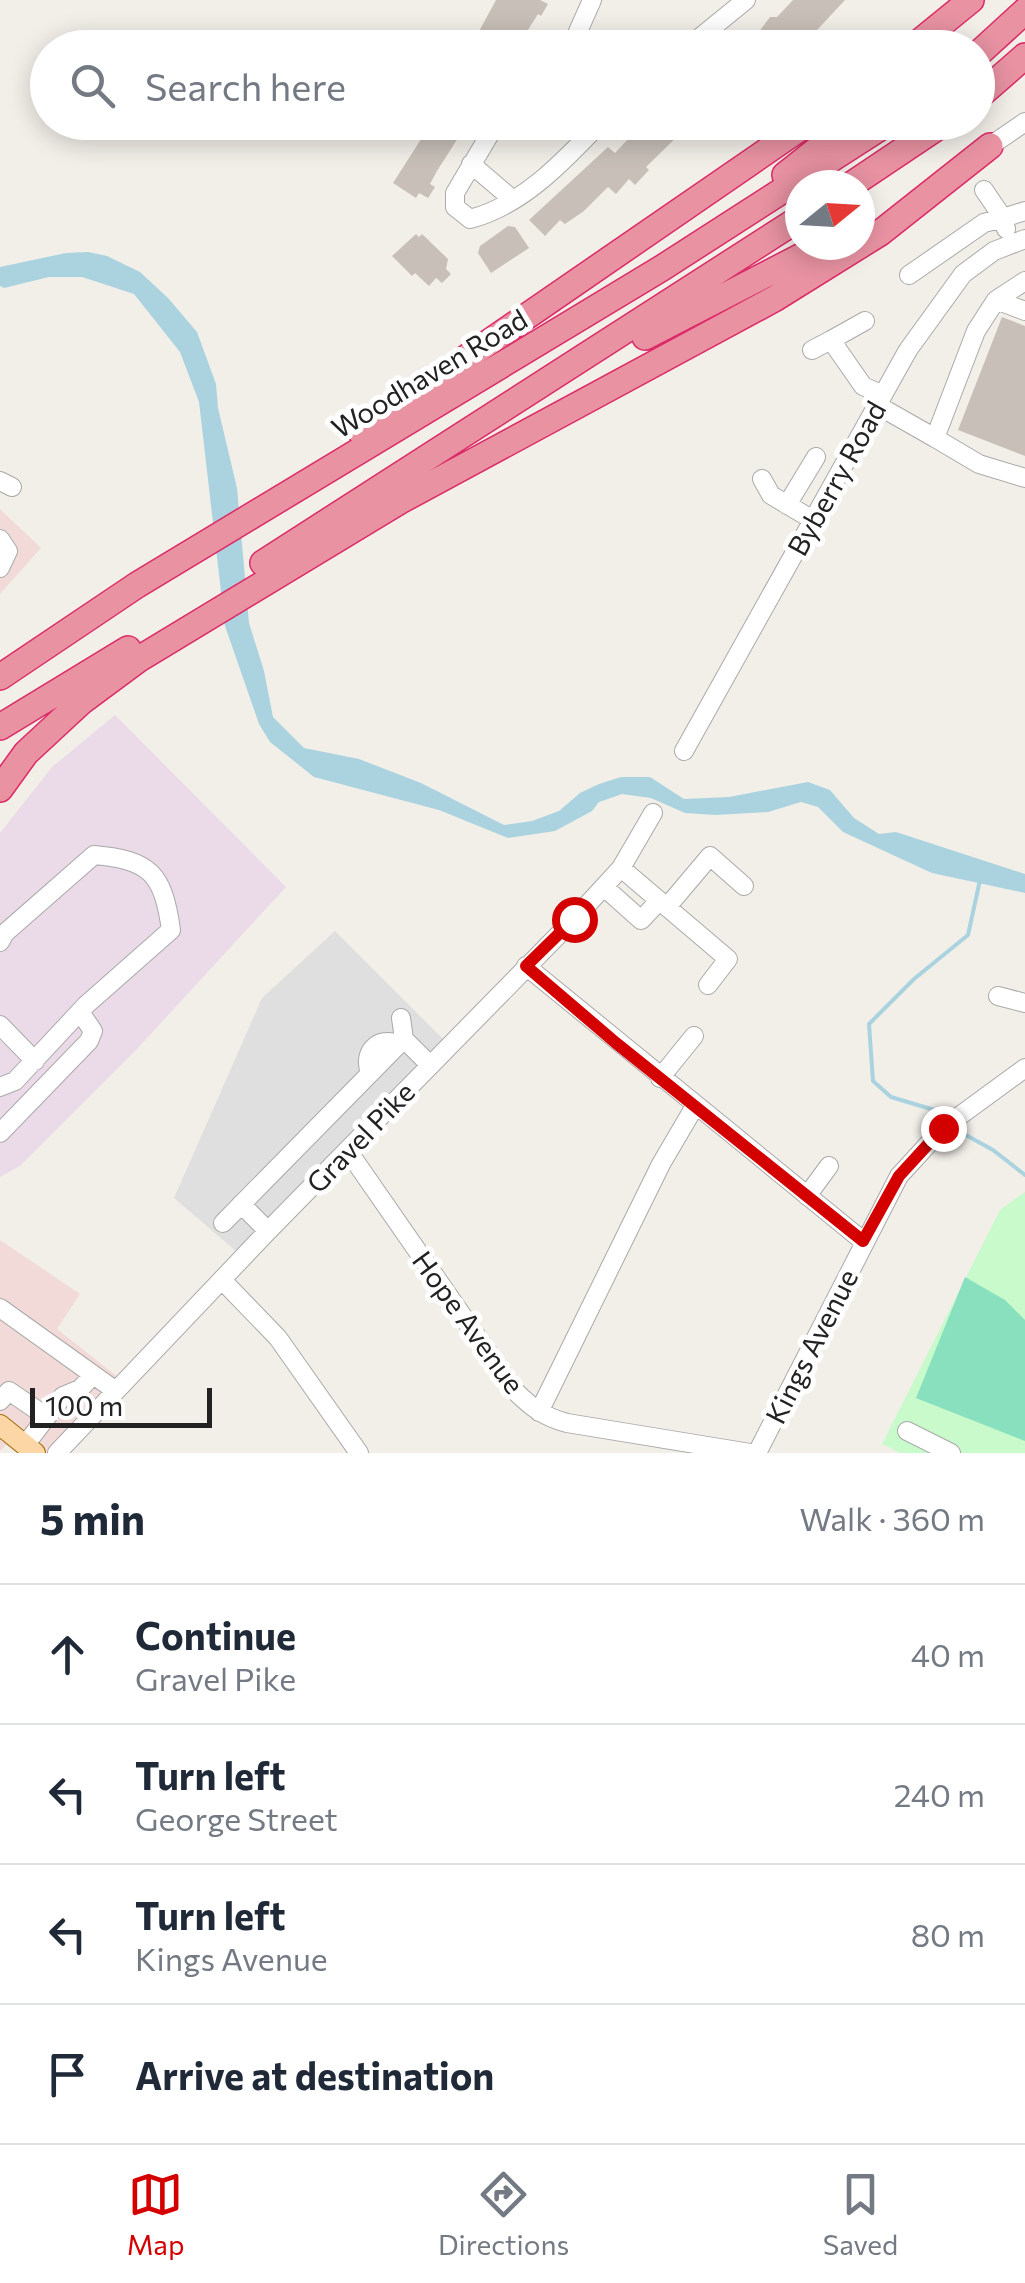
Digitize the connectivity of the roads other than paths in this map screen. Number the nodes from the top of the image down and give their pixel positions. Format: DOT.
graph roads {
  1 [pos="592,0"];
  2 [pos="746,0"];
  3 [pos="971,0"];
  4 [pos="993,0"];
  5 [pos="1025,11"];
  6 [pos="579,30"];
  7 [pos="710,30"];
  8 [pos="934,30"];
  9 [pos="960,30"];
  10 [pos="995,38"];
  11 [pos="1025,56"];
  12 [pos="995,82"];
  13 [pos="1025,122"];
  14 [pos="485,140"];
  15 [pos="584,140"];
  16 [pos="783,140"];
  17 [pos="829,140"];
  18 [pos="861,140"];
  19 [pos="918,140"];
  20 [pos="990,146"];
  21 [pos="471,164"];
  22 [pos="873,170"];
  23 [pos="984,190"];
  24 [pos="512,199"];
  25 [pos="1025,212"];
  26 [pos="875,217"];
  27 [pos="1003,218"];
  28 [pos="785,228"];
  29 [pos="1018,242"];
  30 [pos="794,260"];
  31 [pos="662,268"];
  32 [pos="909,275"];
  33 [pos="1025,281"];
  34 [pos="996,300"];
  35 [pos="1025,311"];
  36 [pos="864,320"];
  37 [pos="831,340"];
  38 [pos="812,350"];
  39 [pos="880,400"];
  40 [pos="482,424"];
  41 [pos="935,438"];
  42 [pos="816,457"];
  43 [pos="762,478"];
  44 [pos="1025,478"];
  45 [pos="787,505"];
  46 [pos="245,511"];
  47 [pos="813,520"];
  48 [pos="208,534"];
  49 [pos="0,539"];
  50 [pos="0,568"];
  51 [pos="254,578"];
  52 [pos="137,586"];
  53 [pos="218,600"];
  54 [pos="164,628"];
  55 [pos="0,662"];
  56 [pos="0,677"];
  57 [pos="0,727"];
  58 [pos="684,751"];
  59 [pos="0,772"];
  60 [pos="0,790"];
  61 [pos="653,814"];
  62 [pos="621,868"];
  63 [pos="744,886"];
  64 [pos="604,887"];
  65 [pos="663,904"];
  66 [pos="0,942"];
  67 [pos="526,966"];
  68 [pos="708,985"];
  69 [pos="998,996"];
  70 [pos="1025,1003"];
  71 [pos="80,1012"];
  72 [pos="400,1018"];
  73 [pos="0,1025"];
  74 [pos="694,1036"];
  75 [pos="402,1041"];
  76 [pos="32,1064"];
  77 [pos="430,1065"];
  78 [pos="1025,1068"];
  79 [pos="660,1078"];
  80 [pos="0,1087"];
  81 [pos="695,1106"];
  82 [pos="1,1133"];
  83 [pos="348,1151"];
  84 [pos="830,1166"];
  85 [pos="807,1196"];
  86 [pos="241,1204"];
  87 [pos="224,1222"];
  88 [pos="268,1231"];
  89 [pos="863,1241"];
  90 [pos="222,1280"];
  91 [pos="0,1308"];
  92 [pos="92,1375"];
  93 [pos="116,1391"];
  94 [pos="0,1401"];
  95 [pos="539,1412"];
  96 [pos="46,1417"];
  97 [pos="0,1425"];
  98 [pos="907,1431"];
  99 [pos="30,1449"];
  100 [pos="58,1453"];
  101 [pos="359,1453"];
  102 [pos="754,1453"];
  103 [pos="951,1453"];
  1 -- 6 [label="street"];
  2 -- 7 [label="street"];
  3 -- 8 [label="highway"];
  4 -- 9 [label="highway"];
  5 -- 10 [label="highway"];
  11 -- 12 [label="highway"];
  13 -- 20 [label="street"];
  14 -- 21 [label="street"];
  15 -- 24 [label="street"];
  16 -- 46 [label="highway"];
  17 -- 31 [label="highway"];
  18 -- 31 [label="highway, Woodhaven Road"];
  19 -- 22 [label="highway"];
  20 -- 26 [label="highway"];
  20 -- 51 [label="highway"];
  21 -- 24 [label="street"];
  21 -- 24 [label="street"];
  23 -- 27 [label="street"];
  25 -- 27 [label="street"];
  27 -- 29 [label="street"];
  27 -- 32 [label="street"];
  28 -- 40 [label="highway"];
  29 -- 39 [label="street, Byberry Road"];
  30 -- 40 [label="highway"];
  31 -- 46 [label="highway, Woodhaven Road"];
  33 -- 34 [label="street"];
  34 -- 35 [label="street"];
  34 -- 41 [label="street"];
  36 -- 37 [label="street"];
  37 -- 38 [label="street"];
  37 -- 39 [label="street"];
  39 -- 41 [label="street"];
  39 -- 47 [label="street, Byberry Road"];
  40 -- 51 [label="highway"];
  41 -- 44 [label="street"];
  42 -- 45 [label="street"];
  43 -- 45 [label="street"];
  45 -- 47 [label="street"];
  46 -- 48 [label="highway, Woodhaven Road"];
  47 -- 58 [label="street, Byberry Road"];
  48 -- 52 [label="highway, Woodhaven Road"];
  48 -- 55 [label="highway"];
  49 -- 50 [label="street"];
  51 -- 53 [label="highway"];
  52 -- 55 [label="highway"];
  52 -- 56 [label="highway, Woodhaven Road"];
  53 -- 54 [label="highway"];
  53 -- 60 [label="highway"];
  54 -- 57 [label="highway"];
  54 -- 59 [label="highway"];
  61 -- 62 [label="street, Gravel Pike"];
  62 -- 64 [label="street, Gravel Pike"];
  62 -- 65 [label="street"];
  63 -- 65 [label="street"];
  64 -- 65 [label="street"];
  64 -- 67 [label="street, Gravel Pike"];
  65 -- 68 [label="street"];
  66 -- 71 [label="street"];
  67 -- 77 [label="street, Gravel Pike"];
  67 -- 79 [label="street"];
  69 -- 70 [label="street"];
  71 -- 76 [label="street"];
  71 -- 82 [label="street"];
  72 -- 75 [label="street"];
  73 -- 76 [label="street"];
  74 -- 79 [label="street"];
  75 -- 77 [label="street"];
  75 -- 86 [label="street"];
  76 -- 80 [label="street"];
  77 -- 83 [label="street, Gravel Pike"];
  78 -- 89 [label="street, Kings Avenue"];
  79 -- 81 [label="street"];
  81 -- 85 [label="street"];
  81 -- 95 [label="street"];
  83 -- 88 [label="street, Gravel Pike"];
  83 -- 95 [label="street, Hope Avenue"];
  84 -- 85 [label="street"];
  85 -- 89 [label="street"];
  86 -- 87 [label="street"];
  86 -- 88 [label="street"];
  88 -- 90 [label="street, Gravel Pike"];
  89 -- 102 [label="street, Kings Avenue"];
  90 -- 93 [label="street, Gravel Pike"];
  90 -- 101 [label="street"];
  91 -- 92 [label="street"];
  92 -- 93 [label="street"];
  92 -- 96 [label="street"];
  93 -- 100 [label="street, Gravel Pike"];
  94 -- 96 [label="street"];
  95 -- 102 [label="street, Hope Avenue"];
  96 -- 99 [label="street"];
  97 -- 99 [label="main road"];
  98 -- 103 [label="street"];
}
